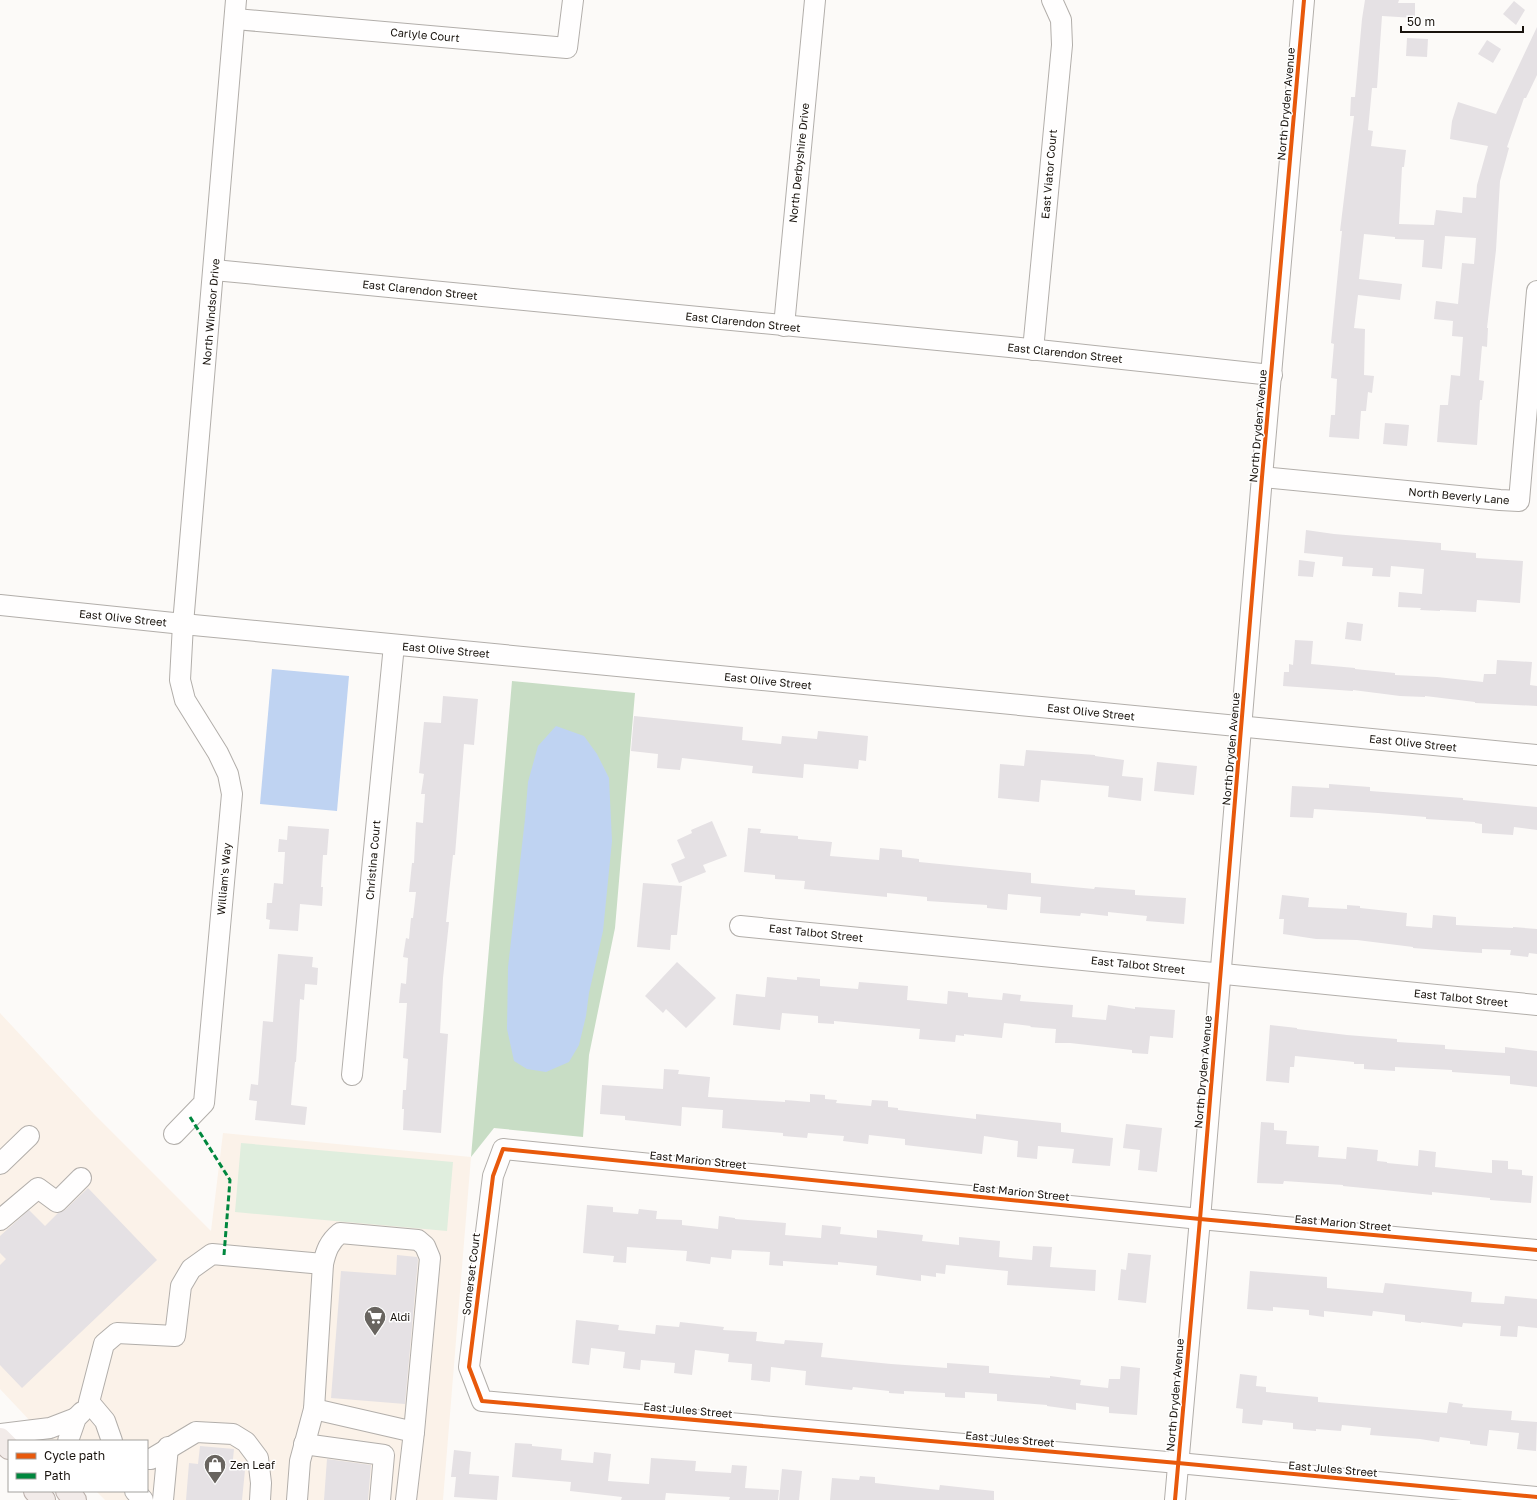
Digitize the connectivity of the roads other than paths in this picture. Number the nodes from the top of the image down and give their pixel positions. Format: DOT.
graph roads {
  1 [pos="573,0"];
  2 [pos="815,0"];
  3 [pos="1052,0"];
  4 [pos="1304,0"];
  5 [pos="236,9"];
  6 [pos="214,270"];
  7 [pos="1537,291"];
  8 [pos="784,326"];
  9 [pos="1033,350"];
  10 [pos="1272,374"];
  11 [pos="1262,477"];
  12 [pos="0,605"];
  13 [pos="183,624"];
  14 [pos="394,644"];
  15 [pos="1242,727"];
  16 [pos="1537,755"];
  17 [pos="740,926"];
  18 [pos="1221,974"];
  19 [pos="1537,1005"];
  20 [pos="352,1075"];
  21 [pos="174,1134"];
  22 [pos="29,1136"];
  23 [pos="503,1149"];
  24 [pos="0,1164"];
  25 [pos="81,1178"];
  26 [pos="1200,1219"];
  27 [pos="0,1220"];
  28 [pos="1537,1250"];
  29 [pos="323,1264"];
  30 [pos="482,1401"];
  31 [pos="89,1402"];
  32 [pos="314,1409"];
  33 [pos="76,1418"];
  34 [pos="414,1432"];
  35 [pos="0,1434"];
  36 [pos="0,1439"];
  37 [pos="68,1440"];
  38 [pos="112,1440"];
  39 [pos="304,1444"];
  40 [pos="8,1447"];
  41 [pos="168,1447"];
  42 [pos="148,1459"];
  43 [pos="1178,1463"];
  44 [pos="36,1492"];
  45 [pos="68,1492"];
  46 [pos="136,1492"];
  47 [pos="1537,1497"];
  48 [pos="44,1500"];
  49 [pos="75,1500"];
  50 [pos="144,1500"];
  51 [pos="163,1500"];
  52 [pos="260,1500"];
  53 [pos="297,1500"];
  54 [pos="380,1500"];
  55 [pos="406,1500"];
  56 [pos="1175,1500"];
  1 -- 5 [label="street, Carlyle Court"];
  2 -- 8 [label="street, North Derbyshire Drive"];
  3 -- 9 [label="street, East Viator Court"];
  4 -- 10 [label="street, North Dryden Avenue"];
  5 -- 6 [label="street, North Windsor Drive"];
  6 -- 8 [label="street, East Clarendon Street"];
  6 -- 13 [label="street, North Windsor Drive"];
  7 -- 11 [label="street, North Beverly Lane"];
  8 -- 9 [label="street, East Clarendon Street"];
  9 -- 10 [label="street, East Clarendon Street"];
  10 -- 11 [label="street, North Dryden Avenue"];
  11 -- 15 [label="street, North Dryden Avenue"];
  12 -- 13 [label="street, East Olive Street"];
  13 -- 14 [label="street, East Olive Street"];
  13 -- 21 [label="street, William's Way"];
  14 -- 15 [label="street, East Olive Street"];
  14 -- 20 [label="street, Christina Court"];
  15 -- 16 [label="street, East Olive Street"];
  15 -- 18 [label="street, North Dryden Avenue"];
  17 -- 18 [label="street, East Talbot Street"];
  18 -- 19 [label="street, East Talbot Street"];
  18 -- 26 [label="street, North Dryden Avenue"];
  22 -- 24 [label="street"];
  23 -- 26 [label="street, East Marion Street"];
  23 -- 30 [label="street, Somerset Court"];
  25 -- 27 [label="street"];
  26 -- 28 [label="street, East Marion Street"];
  26 -- 43 [label="street, North Dryden Avenue"];
  29 -- 31 [label="street"];
  29 -- 32 [label="street"];
  29 -- 34 [label="street"];
  30 -- 43 [label="street, East Jules Street"];
  31 -- 33 [label="street"];
  31 -- 38 [label="street"];
  32 -- 34 [label="street"];
  32 -- 39 [label="street"];
  33 -- 35 [label="street"];
  33 -- 37 [label="street"];
  34 -- 55 [label="street"];
  36 -- 40 [label="main road"];
  39 -- 53 [label="street"];
  39 -- 54 [label="street"];
  41 -- 42 [label="street"];
  41 -- 51 [label="street"];
  41 -- 52 [label="street"];
  43 -- 47 [label="street, East Jules Street"];
  43 -- 56 [label="street, North Dryden Avenue"];
  44 -- 48 [label="main road"];
  45 -- 49 [label="main road"];
  46 -- 50 [label="street"];
}
